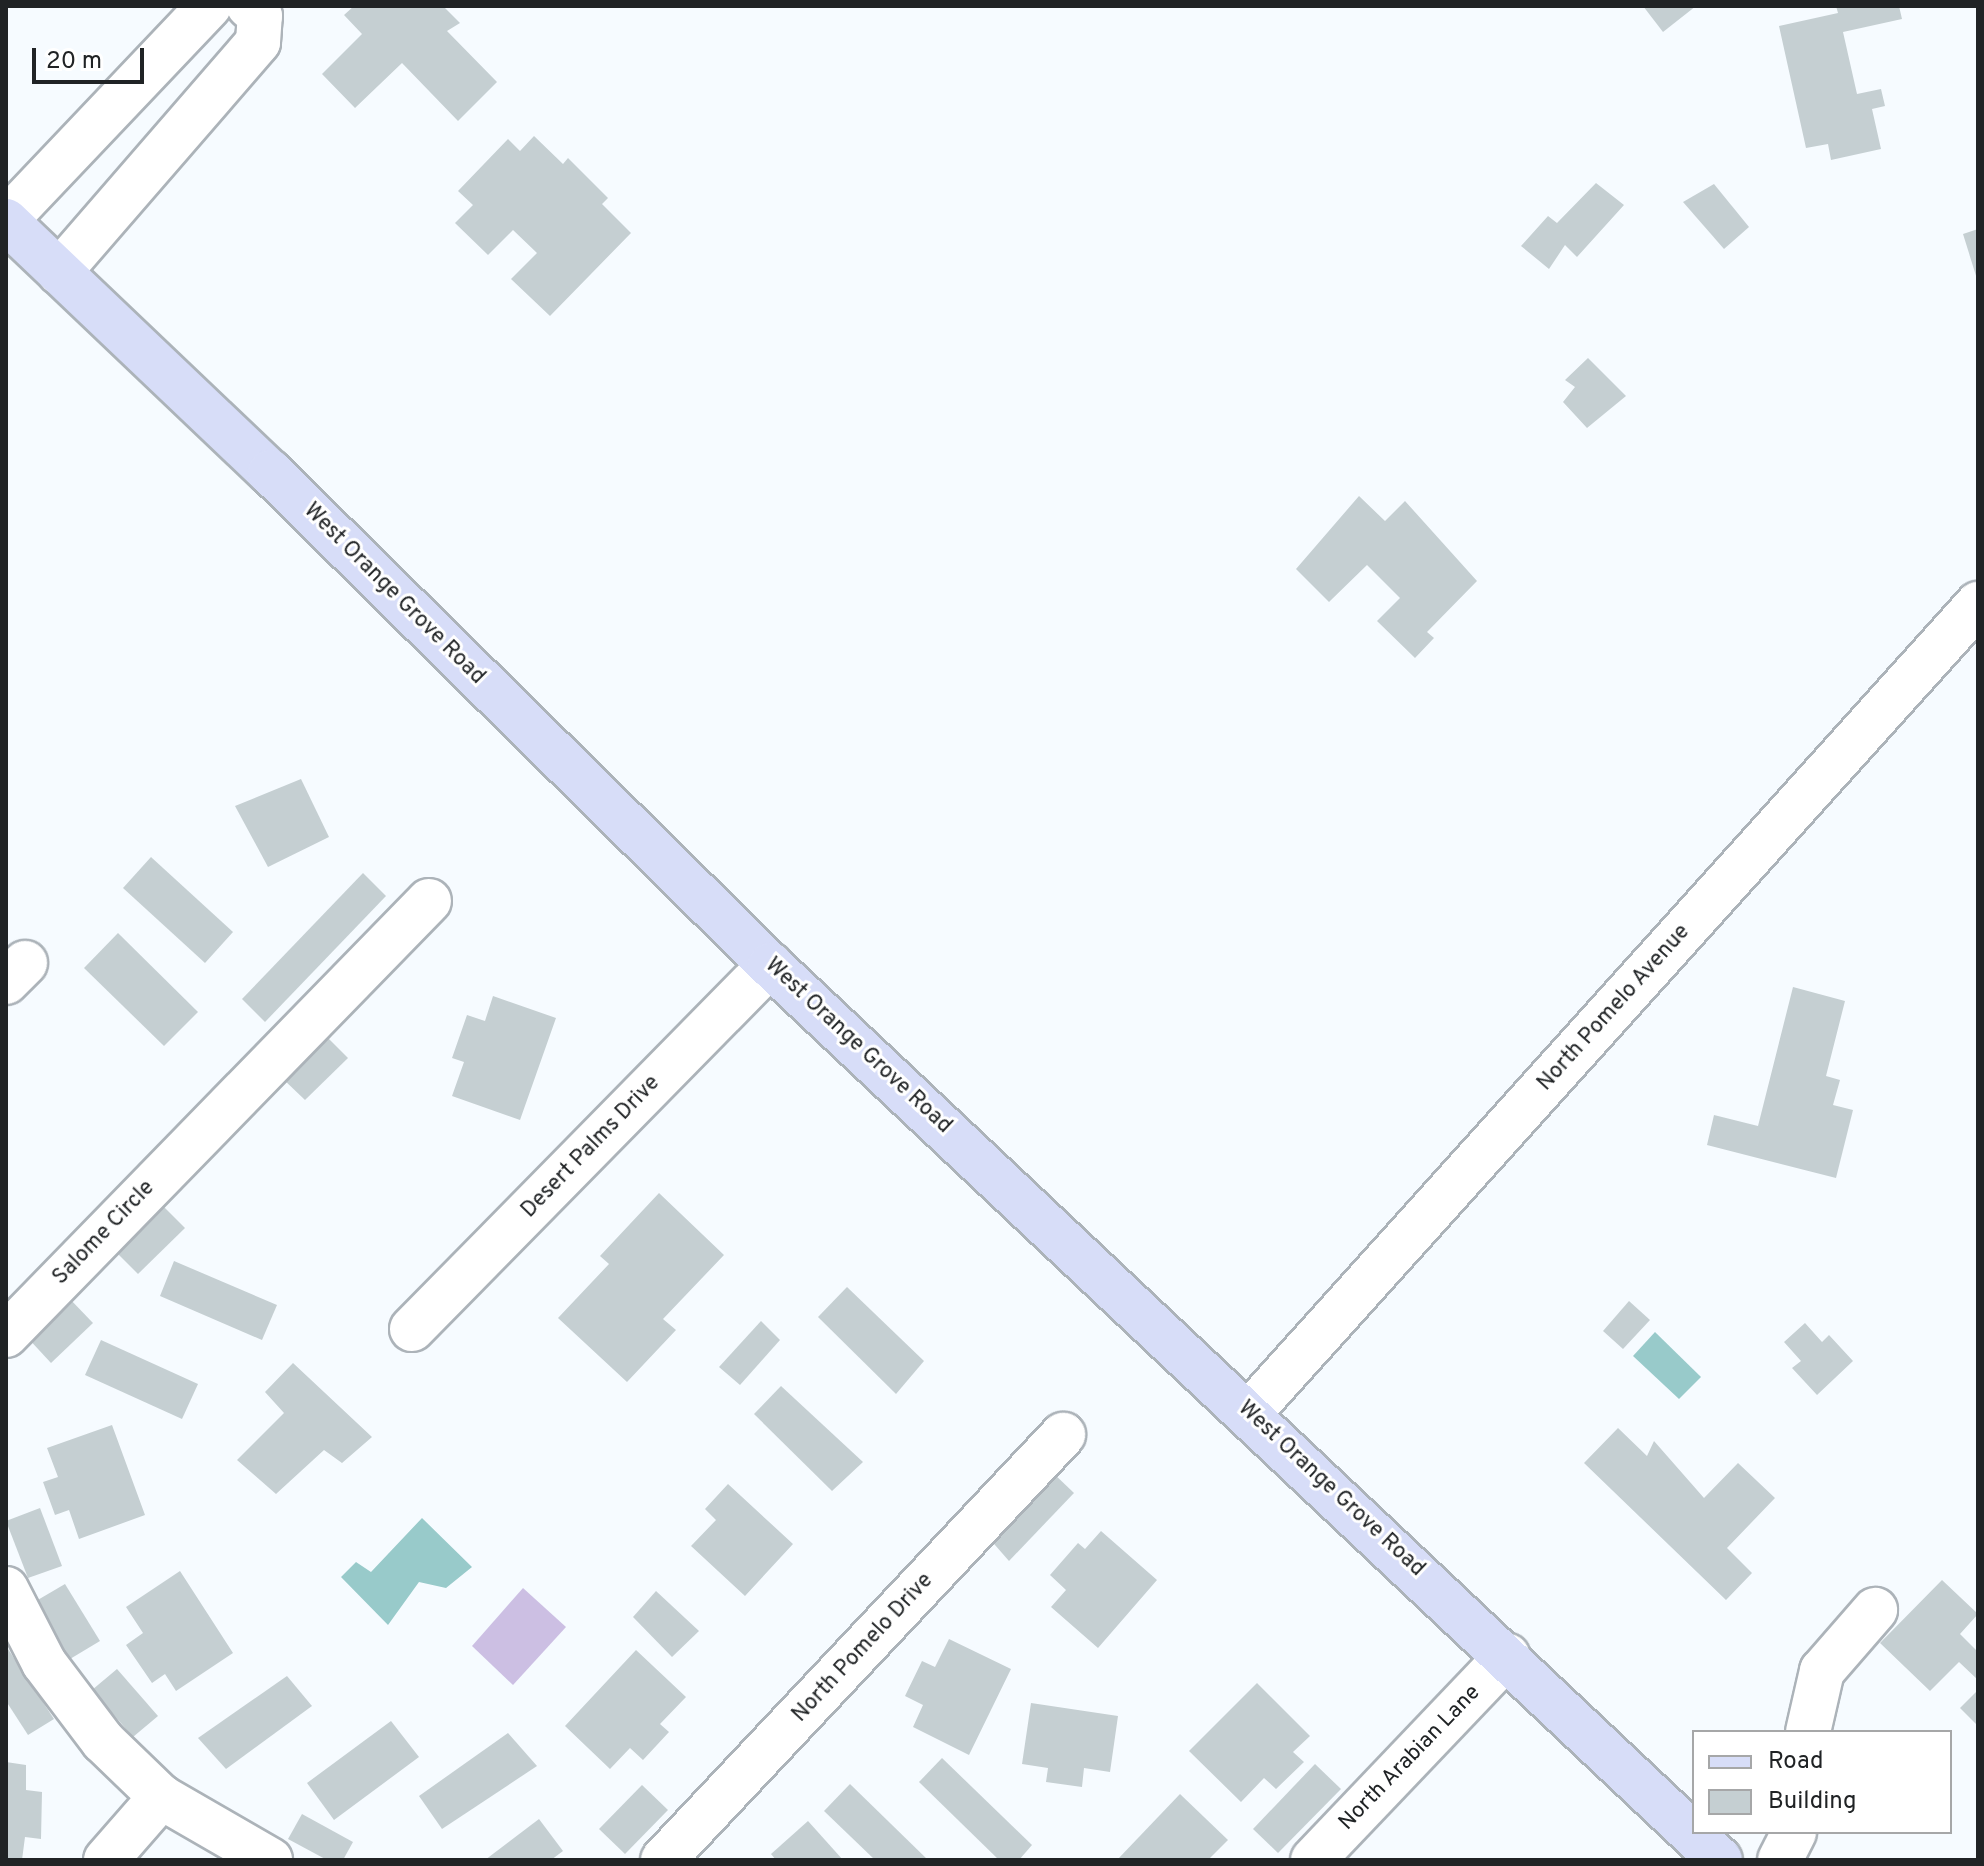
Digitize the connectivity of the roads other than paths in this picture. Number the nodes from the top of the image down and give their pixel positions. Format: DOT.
graph roads {
  1 [pos="209,6"];
  2 [pos="249,6"];
  3 [pos="172,45"];
  4 [pos="218,89"];
  5 [pos="6,221"];
  6 [pos="59,272"];
  7 [pos="1978,604"];
  8 [pos="429,901"];
  9 [pos="770,965"];
  10 [pos="412,1329"];
  11 [pos="6,1335"];
  12 [pos="1250,1412"];
  13 [pos="1063,1435"];
  14 [pos="6,1589"];
  15 [pos="1875,1610"];
  16 [pos="1507,1656"];
  17 [pos="1808,1730"];
  18 [pos="161,1797"];
  19 [pos="1692,1833"];
  20 [pos="1693,1834"];
  21 [pos="1793,1834"];
  22 [pos="106,1860"];
  23 [pos="270,1860"];
  24 [pos="663,1860"];
  25 [pos="1313,1860"];
  26 [pos="1720,1860"];
  27 [pos="1780,1860"];
  1 -- 3 [label="street"];
  2 -- 4 [label="street"];
  3 -- 4 [label="street"];
  3 -- 5 [label="street"];
  4 -- 6 [label="street"];
  5 -- 6 [label="main road, West Orange Grove Road"];
  6 -- 9 [label="main road, West Orange Grove Road"];
  7 -- 12 [label="street, North Pomelo Avenue"];
  8 -- 11 [label="street, Salome Circle"];
  9 -- 10 [label="street, Desert Palms Drive"];
  9 -- 12 [label="main road, West Orange Grove Road"];
  12 -- 16 [label="main road, West Orange Grove Road"];
  13 -- 24 [label="street, North Pomelo Drive"];
  14 -- 18 [label="street"];
  15 -- 17 [label="street"];
  16 -- 19 [label="main road, West Orange Grove Road"];
  16 -- 25 [label="street, North Arabian Lane"];
  18 -- 22 [label="street"];
  18 -- 23 [label="street"];
  20 -- 26 [label="main road, West Orange Grove Road"];
  21 -- 27 [label="street"];
}
